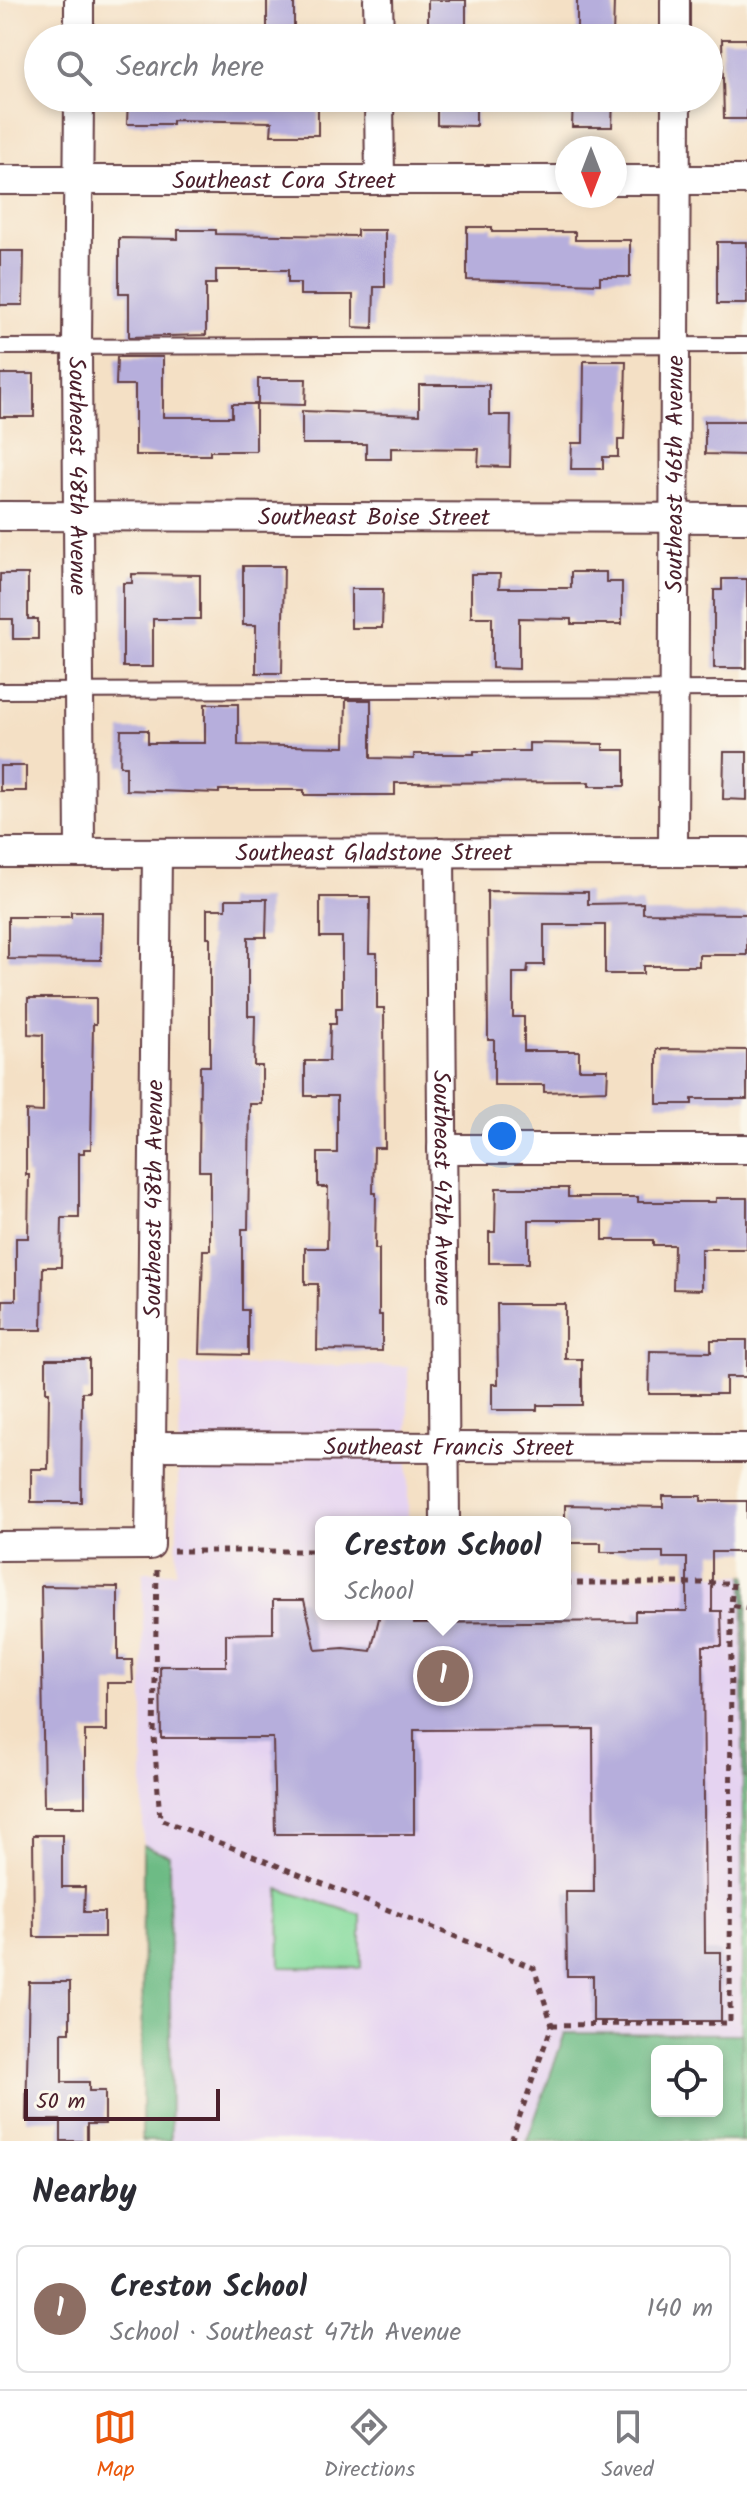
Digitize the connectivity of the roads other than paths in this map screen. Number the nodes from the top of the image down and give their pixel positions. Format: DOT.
graph roads {
  1 [pos="79,0"];
  2 [pos="378,0"];
  3 [pos="675,0"];
  4 [pos="79,24"];
  5 [pos="379,24"];
  6 [pos="675,24"];
  7 [pos="79,112"];
  8 [pos="379,112"];
  9 [pos="676,112"];
  10 [pos="0,180"];
  11 [pos="79,180"];
  12 [pos="380,180"];
  13 [pos="555,180"];
  14 [pos="627,180"];
  15 [pos="676,180"];
  16 [pos="747,180"];
  17 [pos="675,345"];
  18 [pos="747,345"];
  19 [pos="0,347"];
  20 [pos="77,347"];
  21 [pos="0,516"];
  22 [pos="80,516"];
  23 [pos="674,517"];
  24 [pos="747,518"];
  25 [pos="674,689"];
  26 [pos="747,689"];
  27 [pos="80,690"];
  28 [pos="0,691"];
  29 [pos="440,852"];
  30 [pos="673,852"];
  31 [pos="747,852"];
  32 [pos="0,853"];
  33 [pos="80,853"];
  34 [pos="157,853"];
  35 [pos="442,1149"];
  36 [pos="747,1149"];
  37 [pos="151,1446"];
  38 [pos="444,1447"];
  39 [pos="747,1448"];
  40 [pos="445,1516"];
  41 [pos="0,1546"];
  1 -- 4 [label="street"];
  2 -- 5 [label="street"];
  3 -- 6 [label="street"];
  7 -- 11 [label="street, Southeast 48th Avenue"];
  8 -- 12 [label="street"];
  9 -- 15 [label="street, Southeast 46th Avenue"];
  10 -- 11 [label="street, Southeast Cora Street"];
  11 -- 12 [label="street, Southeast Cora Street"];
  11 -- 20 [label="street, Southeast 48th Avenue"];
  12 -- 13 [label="street, Southeast Cora Street"];
  14 -- 15 [label="street"];
  15 -- 16 [label="street"];
  15 -- 17 [label="street, Southeast 46th Avenue"];
  17 -- 18 [label="lane"];
  17 -- 20 [label="lane"];
  17 -- 23 [label="street, Southeast 46th Avenue"];
  19 -- 20 [label="lane"];
  20 -- 22 [label="street, Southeast 48th Avenue"];
  21 -- 22 [label="street, Southeast Boise Street"];
  22 -- 23 [label="street, Southeast Boise Street"];
  22 -- 27 [label="street, Southeast 48th Avenue"];
  23 -- 24 [label="street, Southeast Boise Street"];
  23 -- 25 [label="street, Southeast 46th Avenue"];
  25 -- 26 [label="lane"];
  25 -- 27 [label="lane"];
  25 -- 30 [label="street, Southeast 46th Avenue"];
  27 -- 28 [label="lane"];
  27 -- 33 [label="street, Southeast 48th Avenue"];
  29 -- 30 [label="street, Southeast Gladstone Street"];
  29 -- 34 [label="street, Southeast Gladstone Street"];
  29 -- 35 [label="street, Southeast 47th Avenue"];
  30 -- 31 [label="street, Southeast Gladstone Street"];
  32 -- 33 [label="street, Southeast Gladstone Street"];
  33 -- 34 [label="street, Southeast Gladstone Street"];
  34 -- 37 [label="street, Southeast 48th Avenue"];
  35 -- 36 [label="street"];
  35 -- 38 [label="street, Southeast 47th Avenue"];
  37 -- 38 [label="street, Southeast Francis Street"];
  37 -- 41 [label="street, Southeast 48th Avenue"];
  38 -- 39 [label="street, Southeast Francis Street"];
  38 -- 40 [label="street, Southeast 47th Avenue"];
}
